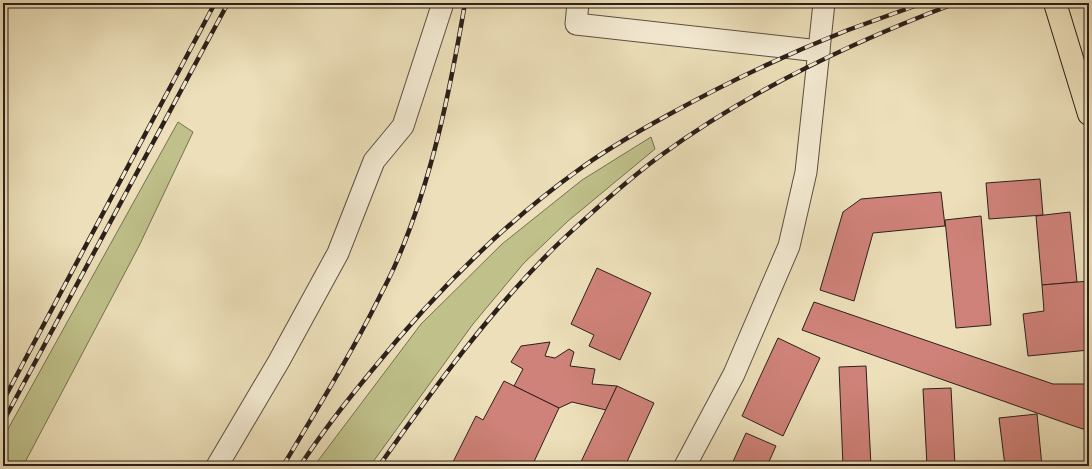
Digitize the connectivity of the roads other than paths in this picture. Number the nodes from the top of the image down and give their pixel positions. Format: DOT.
graph roads {
  1 [pos="442,3"];
  2 [pos="578,3"];
  3 [pos="824,3"];
  4 [pos="1055,3"];
  5 [pos="819,51"];
  6 [pos="1089,114"];
  7 [pos="217,466"];
  8 [pos="685,466"];
  1 -- 7 [label="street"];
  2 -- 5 [label="street"];
  3 -- 5 [label="street"];
  4 -- 6 [label="highway"];
  5 -- 8 [label="street"];
}
